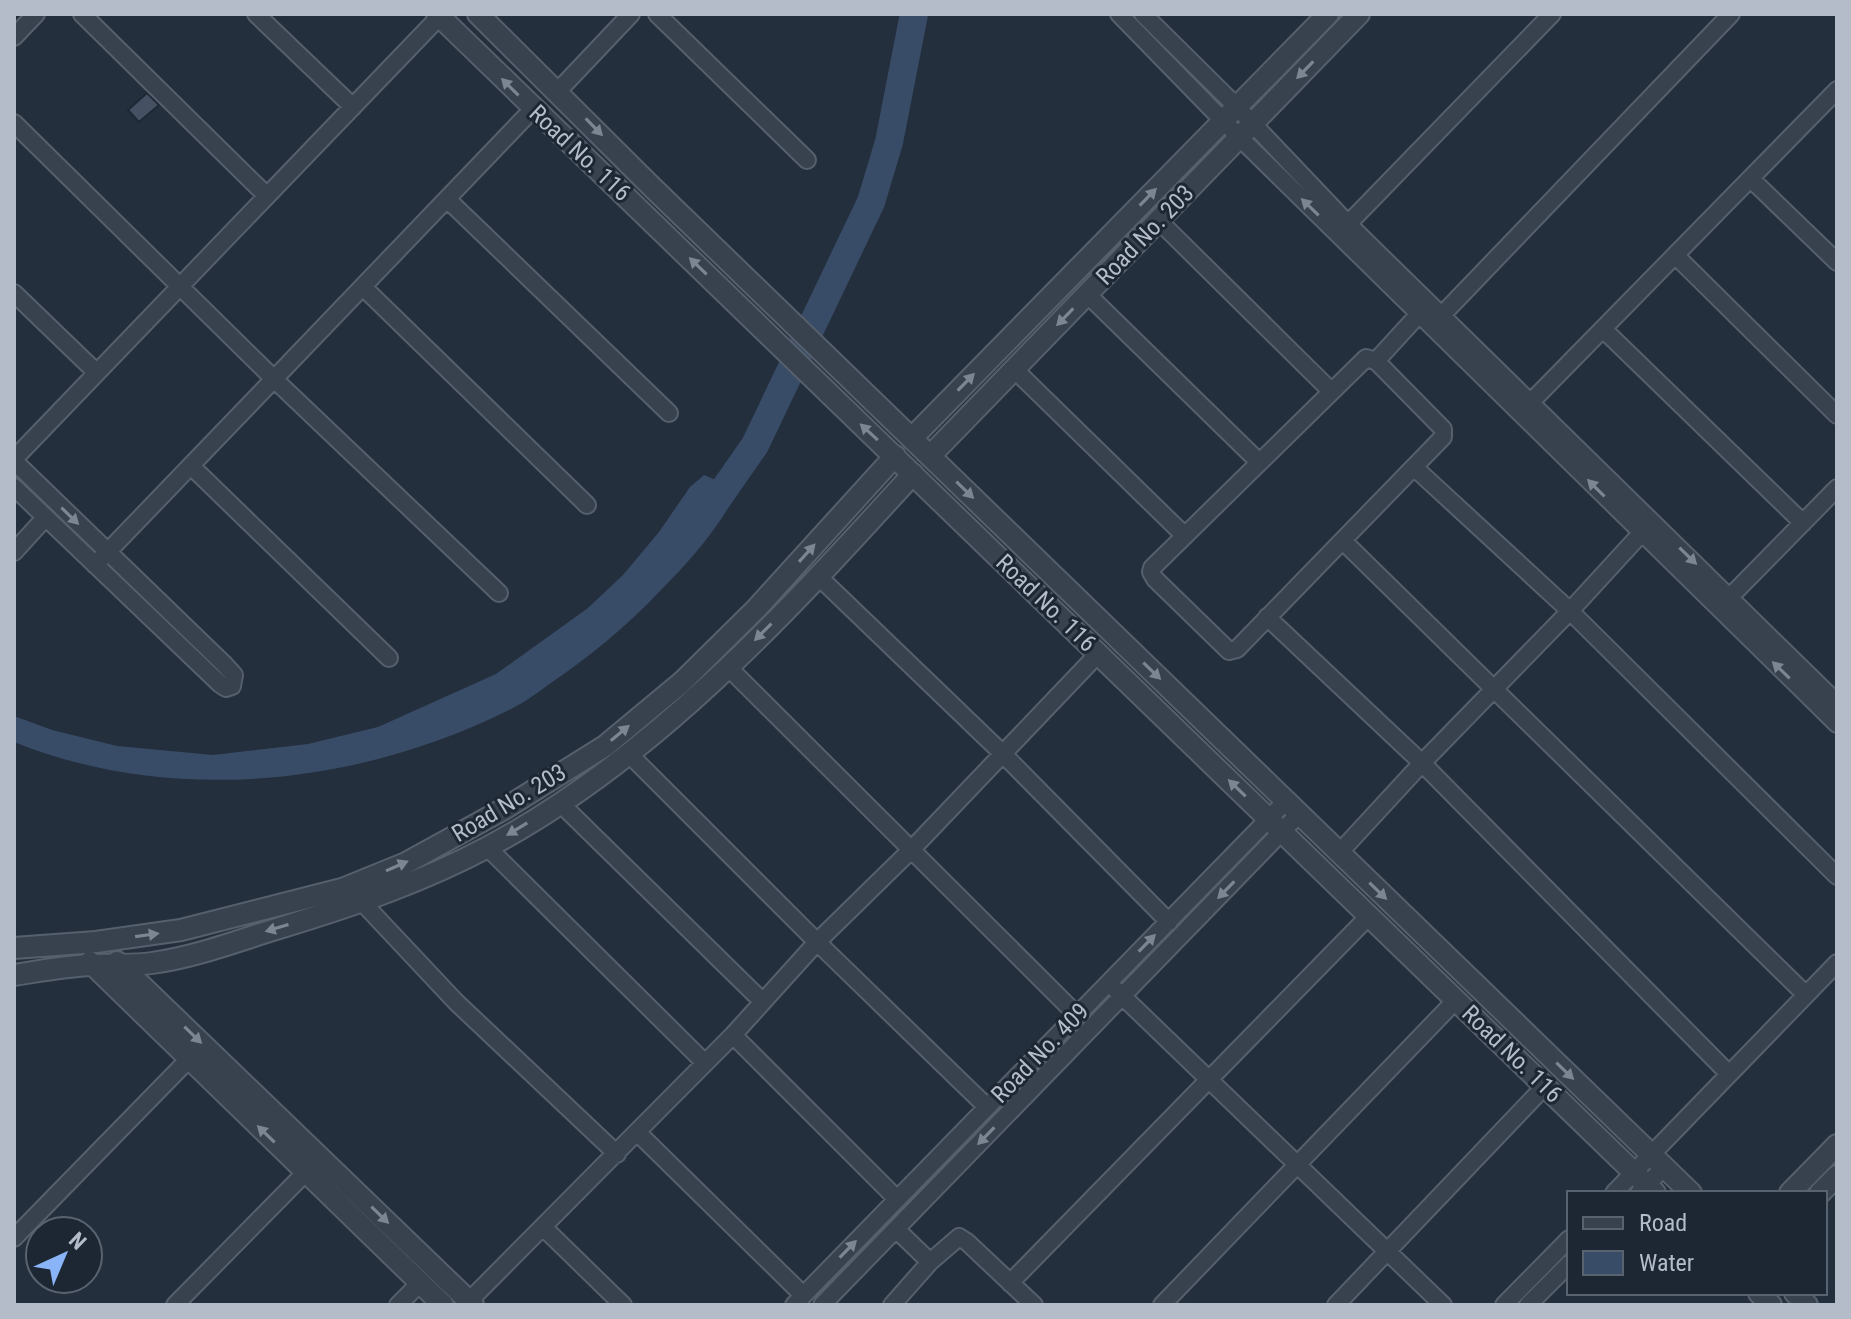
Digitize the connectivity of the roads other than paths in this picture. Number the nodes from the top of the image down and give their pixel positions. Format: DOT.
graph roads {
  1 [pos="36,14"];
  2 [pos="82,14"];
  3 [pos="256,14"];
  4 [pos="478,14"];
  5 [pos="631,14"];
  6 [pos="657,14"];
  7 [pos="1119,14"];
  8 [pos="1143,14"];
  9 [pos="1359,14"];
  10 [pos="1552,14"];
  11 [pos="1731,14"];
  12 [pos="439,15"];
  13 [pos="1322,16"];
  14 [pos="14,37"];
  15 [pos="558,91"];
  16 [pos="1833,102"];
  17 [pos="353,107"];
  18 [pos="533,109"];
  19 [pos="1230,113"];
  20 [pos="14,123"];
  21 [pos="1246,132"];
  22 [pos="807,160"];
  23 [pos="1751,179"];
  24 [pos="267,196"];
  25 [pos="447,199"];
  26 [pos="1158,220"];
  27 [pos="1348,224"];
  28 [pos="1675,255"];
  29 [pos="1837,262"];
  30 [pos="179,287"];
  31 [pos="363,287"];
  32 [pos="14,293"];
  33 [pos="1087,294"];
  34 [pos="1419,314"];
  35 [pos="1441,316"];
  36 [pos="1603,329"];
  37 [pos="1376,361"];
  38 [pos="1014,369"];
  39 [pos="97,373"];
  40 [pos="274,379"];
  41 [pos="1331,391"];
  42 [pos="1530,403"];
  43 [pos="669,413"];
  44 [pos="1837,415"];
  45 [pos="912,438"];
  46 [pos="895,456"];
  47 [pos="930,456"];
  48 [pos="14,460"];
  49 [pos="1259,462"];
  50 [pos="191,466"];
  51 [pos="1415,468"];
  52 [pos="913,474"];
  53 [pos="14,487"];
  54 [pos="1837,488"];
  55 [pos="587,505"];
  56 [pos="45,518"];
  57 [pos="1803,523"];
  58 [pos="1647,527"];
  59 [pos="1185,536"];
  60 [pos="1343,541"];
  61 [pos="14,552"];
  62 [pos="107,553"];
  63 [pos="95,565"];
  64 [pos="819,577"];
  65 [pos="499,593"];
  66 [pos="1724,603"];
  67 [pos="1570,611"];
  68 [pos="1267,617"];
  69 [pos="1098,654"];
  70 [pos="389,658"];
  71 [pos="728,667"];
  72 [pos="1493,689"];
  73 [pos="1837,703"];
  74 [pos="1837,724"];
  75 [pos="628,753"];
  76 [pos="1003,754"];
  77 [pos="1422,763"];
  78 [pos="560,803"];
  79 [pos="1293,807"];
  80 [pos="1275,825"];
  81 [pos="487,847"];
  82 [pos="911,850"];
  83 [pos="1339,853"];
  84 [pos="1837,876"];
  85 [pos="362,902"];
  86 [pos="1369,916"];
  87 [pos="1169,922"];
  88 [pos="96,942"];
  89 [pos="817,942"];
  90 [pos="71,944"];
  91 [pos="14,948"];
  92 [pos="174,958"];
  93 [pos="1837,963"];
  94 [pos="92,965"];
  95 [pos="121,965"];
  96 [pos="14,975"];
  97 [pos="1109,983"];
  98 [pos="1806,995"];
  99 [pos="1122,996"];
  100 [pos="1456,1000"];
  101 [pos="763,1002"];
  102 [pos="162,1006"];
  103 [pos="1077,1015"];
  104 [pos="733,1035"];
  105 [pos="189,1059"];
  106 [pos="704,1062"];
  107 [pos="1729,1074"];
  108 [pos="1209,1080"];
  109 [pos="1545,1086"];
  110 [pos="987,1107"];
  111 [pos="637,1132"];
  112 [pos="1837,1145"];
  113 [pos="617,1154"];
  114 [pos="1658,1161"];
  115 [pos="1298,1165"];
  116 [pos="306,1172"];
  117 [pos="1837,1176"];
  118 [pos="1644,1186"];
  119 [pos="1623,1191"];
  120 [pos="1689,1191"];
  121 [pos="1792,1191"];
  122 [pos="1822,1191"];
  123 [pos="897,1199"];
  124 [pos="543,1227"];
  125 [pos="896,1229"];
  126 [pos="14,1238"];
  127 [pos="1567,1241"];
  128 [pos="1388,1252"];
  129 [pos="930,1262"];
  130 [pos="1567,1266"];
  131 [pos="420,1283"];
  132 [pos="1010,1283"];
  133 [pos="798,1300"];
  134 [pos="471,1303"];
  135 [pos="175,1305"];
  136 [pos="398,1305"];
  137 [pos="443,1305"];
  138 [pos="623,1305"];
  139 [pos="822,1305"];
  140 [pos="892,1305"];
  141 [pos="1034,1305"];
  142 [pos="1162,1305"];
  143 [pos="1336,1305"];
  144 [pos="1443,1305"];
  145 [pos="1504,1305"];
  146 [pos="1528,1305"];
  1 -- 14 [label="street"];
  2 -- 24 [label="street"];
  3 -- 17 [label="street"];
  4 -- 15 [label="street, Road No. 116"];
  5 -- 15 [label="street"];
  6 -- 22 [label="street"];
  7 -- 19 [label="street"];
  8 -- 19 [label="street"];
  9 -- 21 [label="street, Road No. 203, one-way"];
  10 -- 27 [label="street"];
  11 -- 35 [label="street"];
  12 -- 17 [label="street"];
  18 -- 12 [label="street, Road No. 116, one-way"];
  13 -- 19 [label="street, Road No. 203"];
  15 -- 45 [label="street, Road No. 116, one-way"];
  16 -- 23 [label="street"];
  17 -- 24 [label="street"];
  18 -- 25 [label="street"];
  46 -- 18 [label="street, Road No. 116, one-way"];
  19 -- 21 [label="street"];
  45 -- 19 [label="street, Road No. 203, one-way"];
  20 -- 30 [label="street"];
  21 -- 26 [label="street, Road No. 203"];
  21 -- 27 [label="street"];
  34 -- 21 [label="street, one-way"];
  23 -- 28 [label="street"];
  23 -- 29 [label="street"];
  24 -- 30 [label="street"];
  25 -- 31 [label="street"];
  25 -- 43 [label="street"];
  26 -- 33 [label="street, Road No. 203"];
  26 -- 41 [label="street"];
  27 -- 35 [label="street"];
  28 -- 36 [label="street"];
  28 -- 44 [label="street"];
  30 -- 39 [label="street"];
  30 -- 40 [label="street"];
  31 -- 40 [label="street"];
  31 -- 55 [label="street"];
  32 -- 39 [label="street"];
  33 -- 38 [label="street, Road No. 203, one-way"];
  33 -- 49 [label="street"];
  34 -- 37 [label="street"];
  58 -- 34 [label="street, one-way"];
  35 -- 42 [label="street"];
  36 -- 42 [label="street"];
  36 -- 57 [label="street"];
  37 -- 41 [label="street"];
  37 -- 51 [label="street"];
  38 -- 47 [label="street, Road No. 203"];
  38 -- 59 [label="street"];
  39 -- 48 [label="street"];
  40 -- 50 [label="street"];
  40 -- 65 [label="street"];
  41 -- 49 [label="street"];
  42 -- 58 [label="street"];
  45 -- 47 [label="street, Road No. 116"];
  46 -- 52 [label="street, Road No. 116"];
  88 -- 46 [label="street, Road No. 203, one-way"];
  47 -- 79 [label="street, Road No. 116, one-way"];
  48 -- 62 [label="street, one-way"];
  49 -- 59 [label="street"];
  50 -- 62 [label="street"];
  50 -- 70 [label="street"];
  51 -- 60 [label="street"];
  51 -- 67 [label="street"];
  52 -- 64 [label="street"];
  52 -- 69 [label="street, Road No. 116"];
  53 -- 56 [label="street"];
  54 -- 57 [label="street"];
  56 -- 61 [label="street"];
  56 -- 63 [label="street"];
  57 -- 66 [label="street"];
  58 -- 66 [label="street"];
  58 -- 67 [label="street"];
  59 -- 68 [label="street"];
  60 -- 68 [label="street"];
  60 -- 72 [label="street"];
  62 -- 63 [label="street"];
  62 -- 63 [label="street"];
  64 -- 71 [label="street, one-way"];
  64 -- 76 [label="street"];
  66 -- 73 [label="street"];
  74 -- 66 [label="street, one-way"];
  67 -- 72 [label="street"];
  67 -- 84 [label="street"];
  68 -- 77 [label="street"];
  69 -- 76 [label="street"];
  80 -- 69 [label="street, Road No. 116, one-way"];
  71 -- 75 [label="street"];
  71 -- 82 [label="street"];
  72 -- 77 [label="street"];
  72 -- 98 [label="street"];
  75 -- 78 [label="street"];
  75 -- 89 [label="street"];
  76 -- 82 [label="street"];
  76 -- 87 [label="street"];
  77 -- 83 [label="street"];
  77 -- 107 [label="street"];
  78 -- 81 [label="street, one-way"];
  78 -- 101 [label="street"];
  79 -- 80 [label="street, Road No. 409"];
  79 -- 83 [label="street, Road No. 116"];
  80 -- 86 [label="street, Road No. 116"];
  80 -- 87 [label="street, Road No. 409"];
  80 -- 99 [label="street, Road No. 409, one-way"];
  81 -- 85 [label="street"];
  81 -- 106 [label="street"];
  82 -- 89 [label="street"];
  82 -- 103 [label="street"];
  83 -- 114 [label="street, Road No. 116, one-way"];
  85 -- 92 [label="street, one-way"];
  85 -- 113 [label="street"];
  86 -- 100 [label="street, Road No. 116"];
  86 -- 108 [label="street"];
  97 -- 87 [label="street, Road No. 409, one-way"];
  88 -- 90 [label="street, Road No. 203"];
  88 -- 95 [label="street"];
  89 -- 101 [label="street"];
  89 -- 110 [label="street"];
  90 -- 91 [label="street, Road No. 203"];
  90 -- 94 [label="street"];
  92 -- 95 [label="street"];
  92 -- 102 [label="street"];
  93 -- 98 [label="street"];
  94 -- 95 [label="street"];
  94 -- 96 [label="street"];
  94 -- 105 [label="street"];
  95 -- 102 [label="street"];
  97 -- 99 [label="street"];
  97 -- 103 [label="street, Road No. 409"];
  98 -- 107 [label="street"];
  99 -- 108 [label="street"];
  99 -- 125 [label="street, Road No. 409, one-way"];
  100 -- 109 [label="street, Road No. 116"];
  100 -- 115 [label="street"];
  101 -- 104 [label="street"];
  102 -- 134 [label="street, one-way"];
  103 -- 110 [label="street, Road No. 409"];
  104 -- 106 [label="street"];
  104 -- 123 [label="street"];
  116 -- 105 [label="street, one-way"];
  105 -- 126 [label="street"];
  106 -- 111 [label="street"];
  107 -- 114 [label="street"];
  108 -- 115 [label="street"];
  108 -- 132 [label="street"];
  109 -- 118 [label="street, Road No. 116"];
  109 -- 128 [label="street"];
  110 -- 123 [label="street, Road No. 409"];
  111 -- 113 [label="street"];
  111 -- 133 [label="street"];
  112 -- 121 [label="street"];
  113 -- 124 [label="street"];
  114 -- 118 [label="street"];
  114 -- 120 [label="street, Road No. 116"];
  115 -- 128 [label="street"];
  115 -- 142 [label="street"];
  116 -- 131 [label="street"];
  116 -- 135 [label="street"];
  117 -- 122 [label="street"];
  118 -- 119 [label="street"];
  133 -- 123 [label="street, Road No. 409, one-way"];
  124 -- 134 [label="street"];
  124 -- 138 [label="street"];
  125 -- 129 [label="street"];
  125 -- 139 [label="street, Road No. 409"];
  127 -- 145 [label="street"];
  128 -- 143 [label="street"];
  128 -- 144 [label="street"];
  129 -- 132 [label="street"];
  129 -- 140 [label="street"];
  130 -- 146 [label="street"];
  131 -- 136 [label="street"];
  131 -- 137 [label="street"];
  132 -- 141 [label="street"];
}
